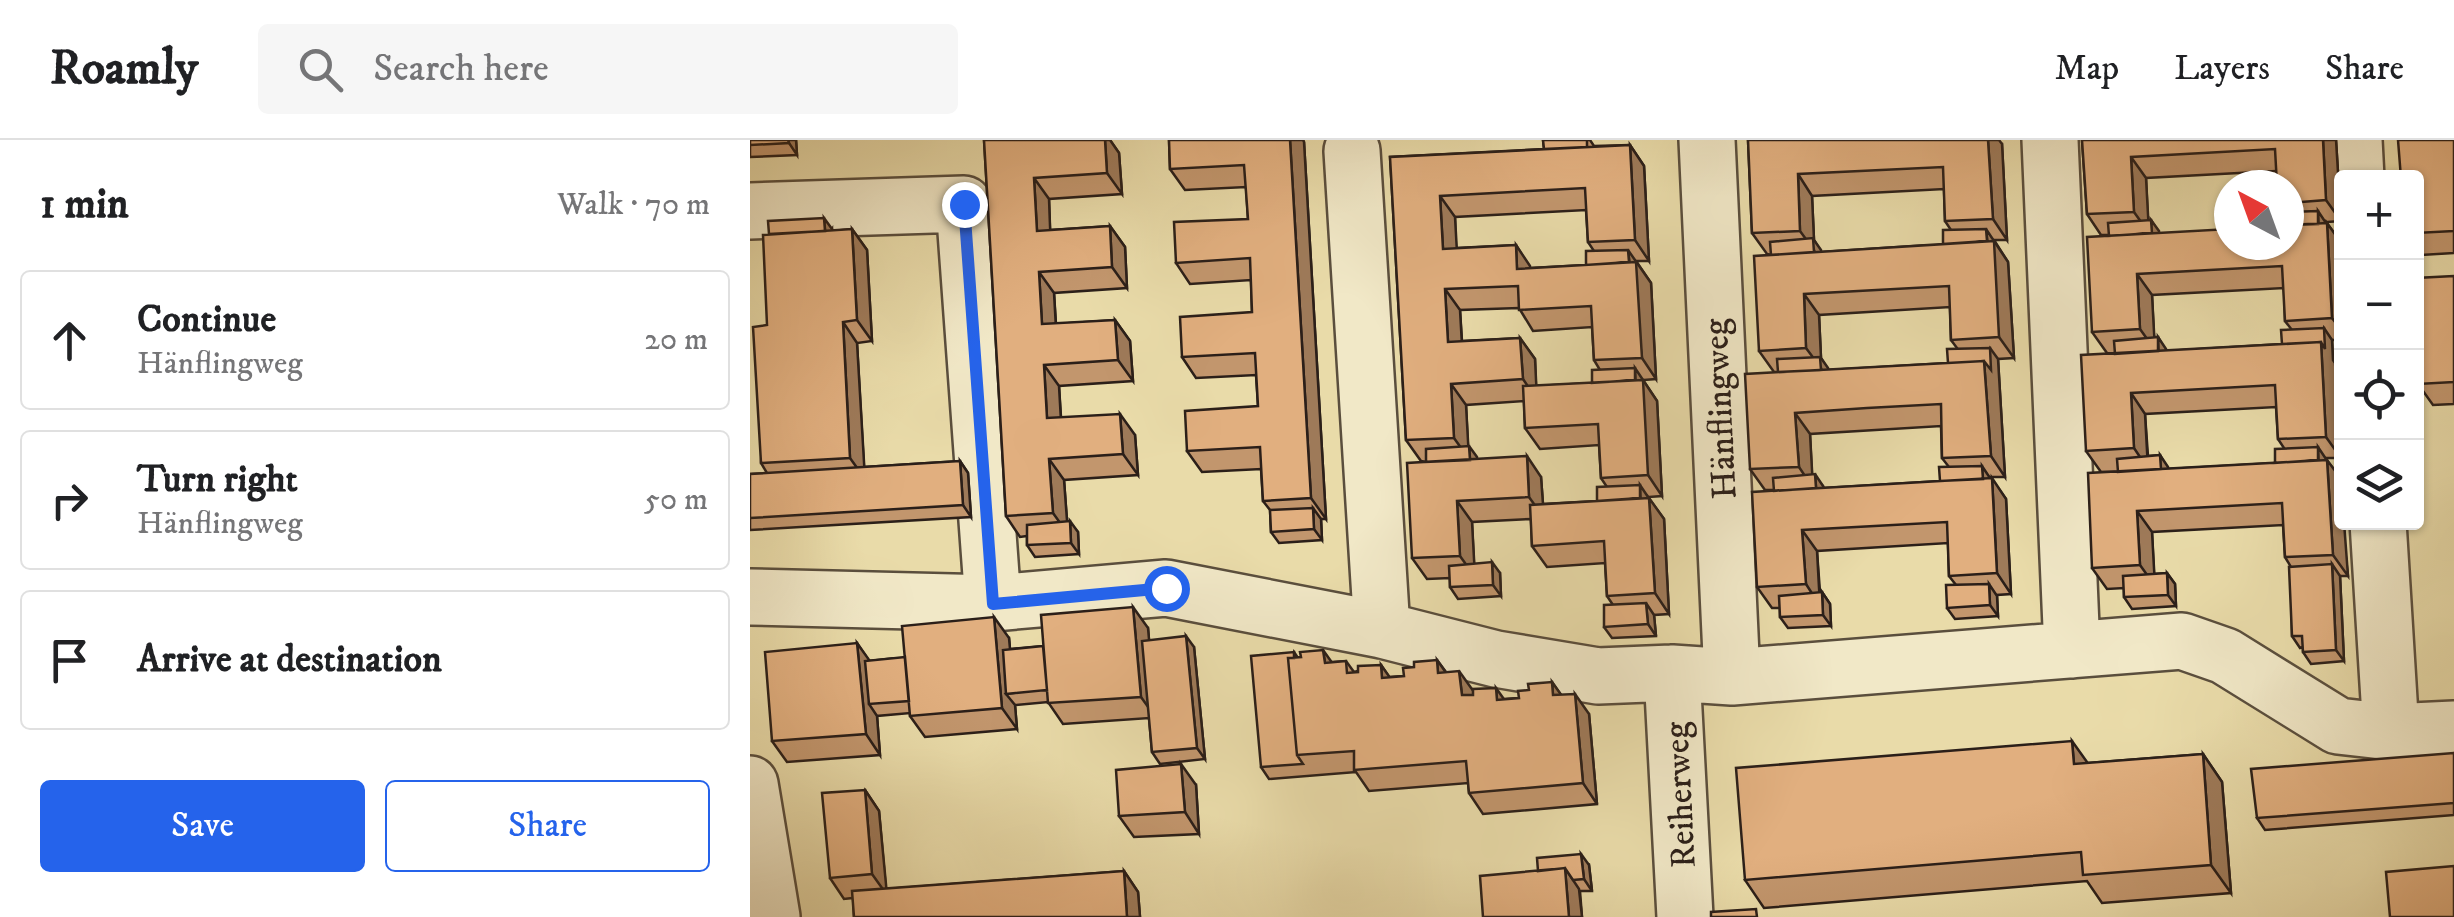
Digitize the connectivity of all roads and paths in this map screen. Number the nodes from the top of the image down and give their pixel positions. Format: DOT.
graph roads {
  1 [pos="1707,140"];
  2 [pos="2050,140"];
  3 [pos="2354,140"];
  4 [pos="1352,150"];
  5 [pos="2356,170"];
  6 [pos="750,211"];
  7 [pos="2378,530"];
  8 [pos="750,598"];
  9 [pos="993,604"];
  10 [pos="1382,630"];
  11 [pos="2072,650"];
  12 [pos="1672,673"];
  13 [pos="1732,677"];
  14 [pos="2454,728"];
  15 [pos="2391,732"];
  16 [pos="750,784"];
  17 [pos="764,908"];
  18 [pos="1685,917"];
  1 -- 13 [label="street, Hänflingweg"];
  2 -- 11 [label="street"];
  3 -- 5 [label="street"];
  4 -- 10 [label="street"];
  6 -- 9 [label="street"];
  7 -- 15 [label="street"];
  8 -- 9 [label="street"];
  9 -- 10 [label="street"];
  10 -- 12 [label="street"];
  11 -- 13 [label="street"];
  11 -- 15 [label="street"];
  12 -- 13 [label="street"];
  12 -- 18 [label="street, Reiherweg"];
  14 -- 15 [label="street"];
  16 -- 17 [label="street"];
}
